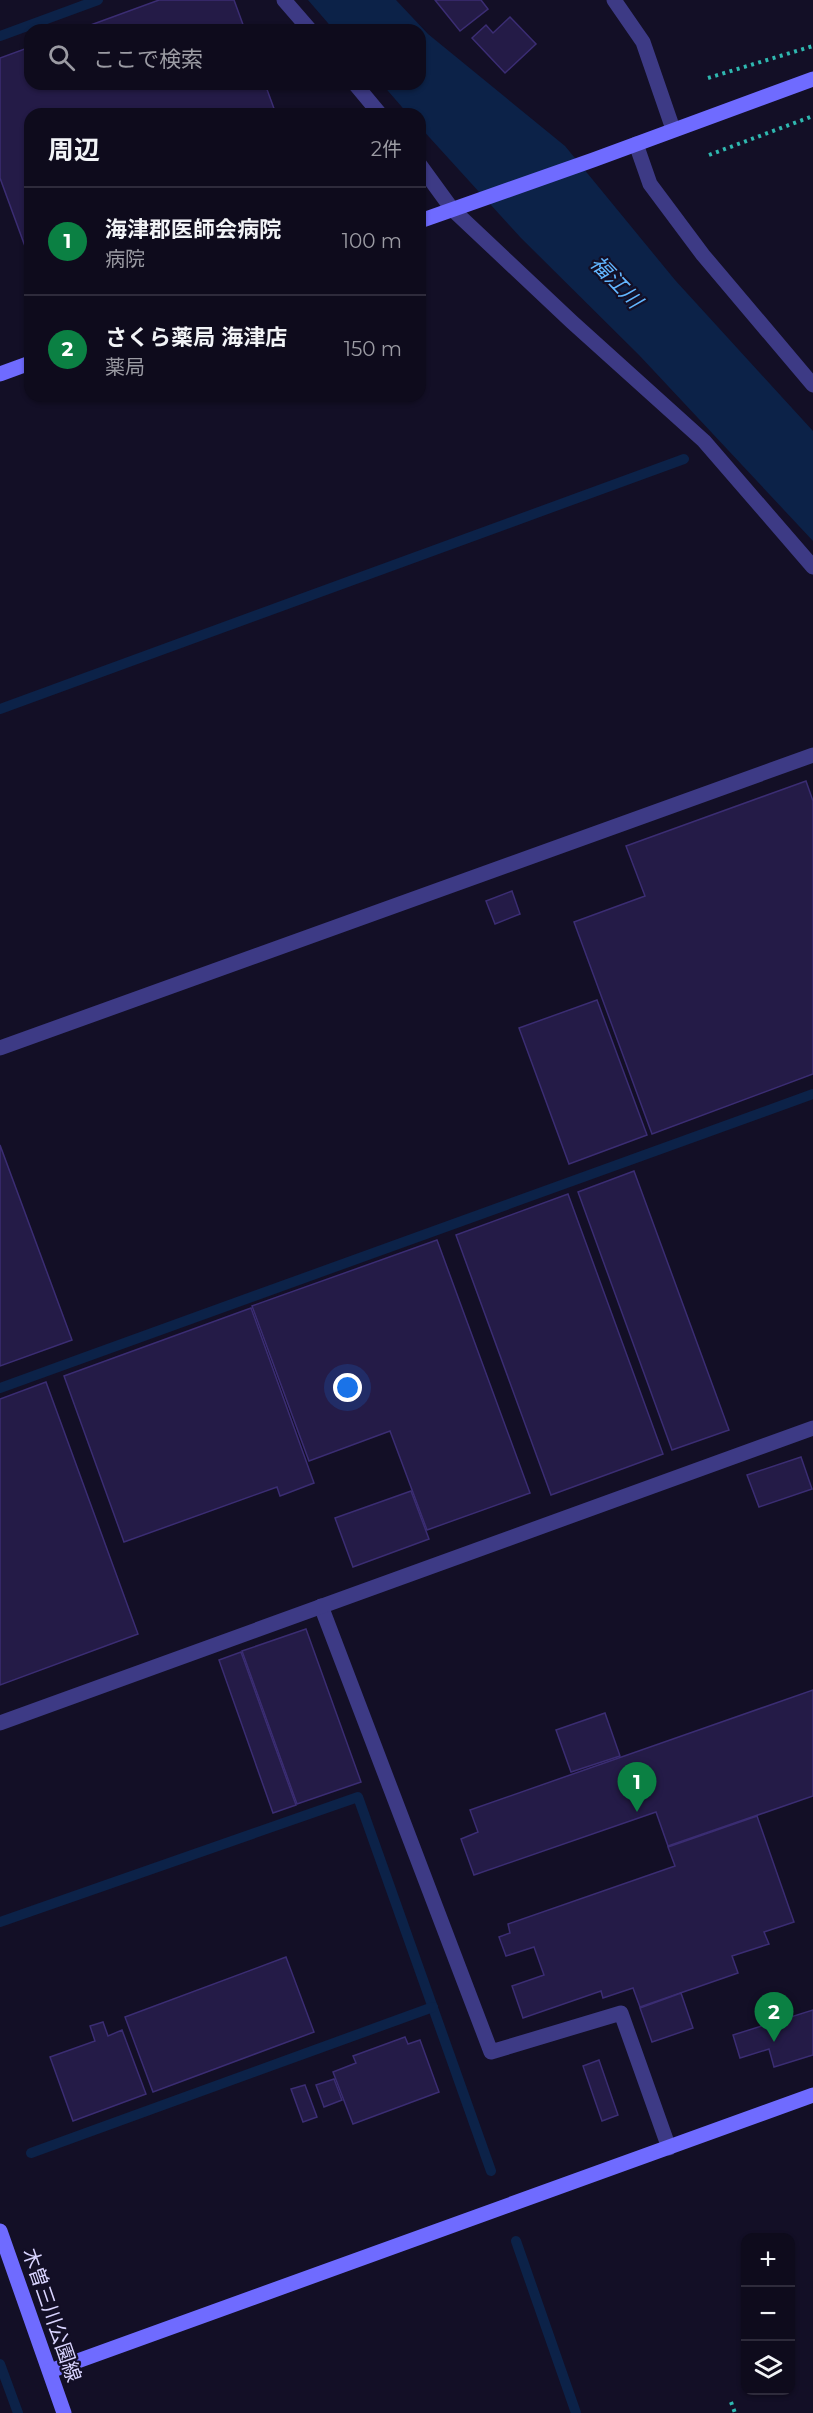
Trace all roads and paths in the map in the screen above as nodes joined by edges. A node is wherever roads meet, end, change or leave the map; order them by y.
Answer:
1 (284, 0) edge
2 (614, 0) edge
3 (305, 24) edge
4 (813, 46) edge
5 (708, 78) dead end
6 (813, 79) edge
7 (360, 90) edge
8 (375, 108) edge
9 (813, 116) edge
10 (673, 129) junction
11 (636, 144) junction
12 (709, 155) dead end
13 (426, 173) edge
14 (452, 209) junction
15 (426, 218) edge
16 (24, 365) edge
17 (0, 374) edge
18 (813, 385) edge
19 (813, 567) edge
20 (813, 755) edge
21 (0, 1048) edge
22 (813, 1428) edge
23 (321, 1606) junction
24 (0, 1723) edge
25 (813, 2095) edge
26 (669, 2148) junction
27 (0, 2231) edge
28 (50, 2371) junction
29 (731, 2402) dead end
30 (64, 2413) edge
31 (735, 2413) edge

1 - 3 street
2 - 10 street
4 - 5 path
6 - 10 street
7 - 8 street
9 - 12 path
10 - 11 street
11 - 14 street
11 - 18 street
13 - 14 street
14 - 15 street
14 - 19 street
16 - 17 street
20 - 21 street
22 - 23 street
23 - 24 street
23 - 26 street
25 - 26 street
26 - 28 street
27 - 28 street, 木曽三川公園線
28 - 30 street, 木曽三川公園線
29 - 31 path

